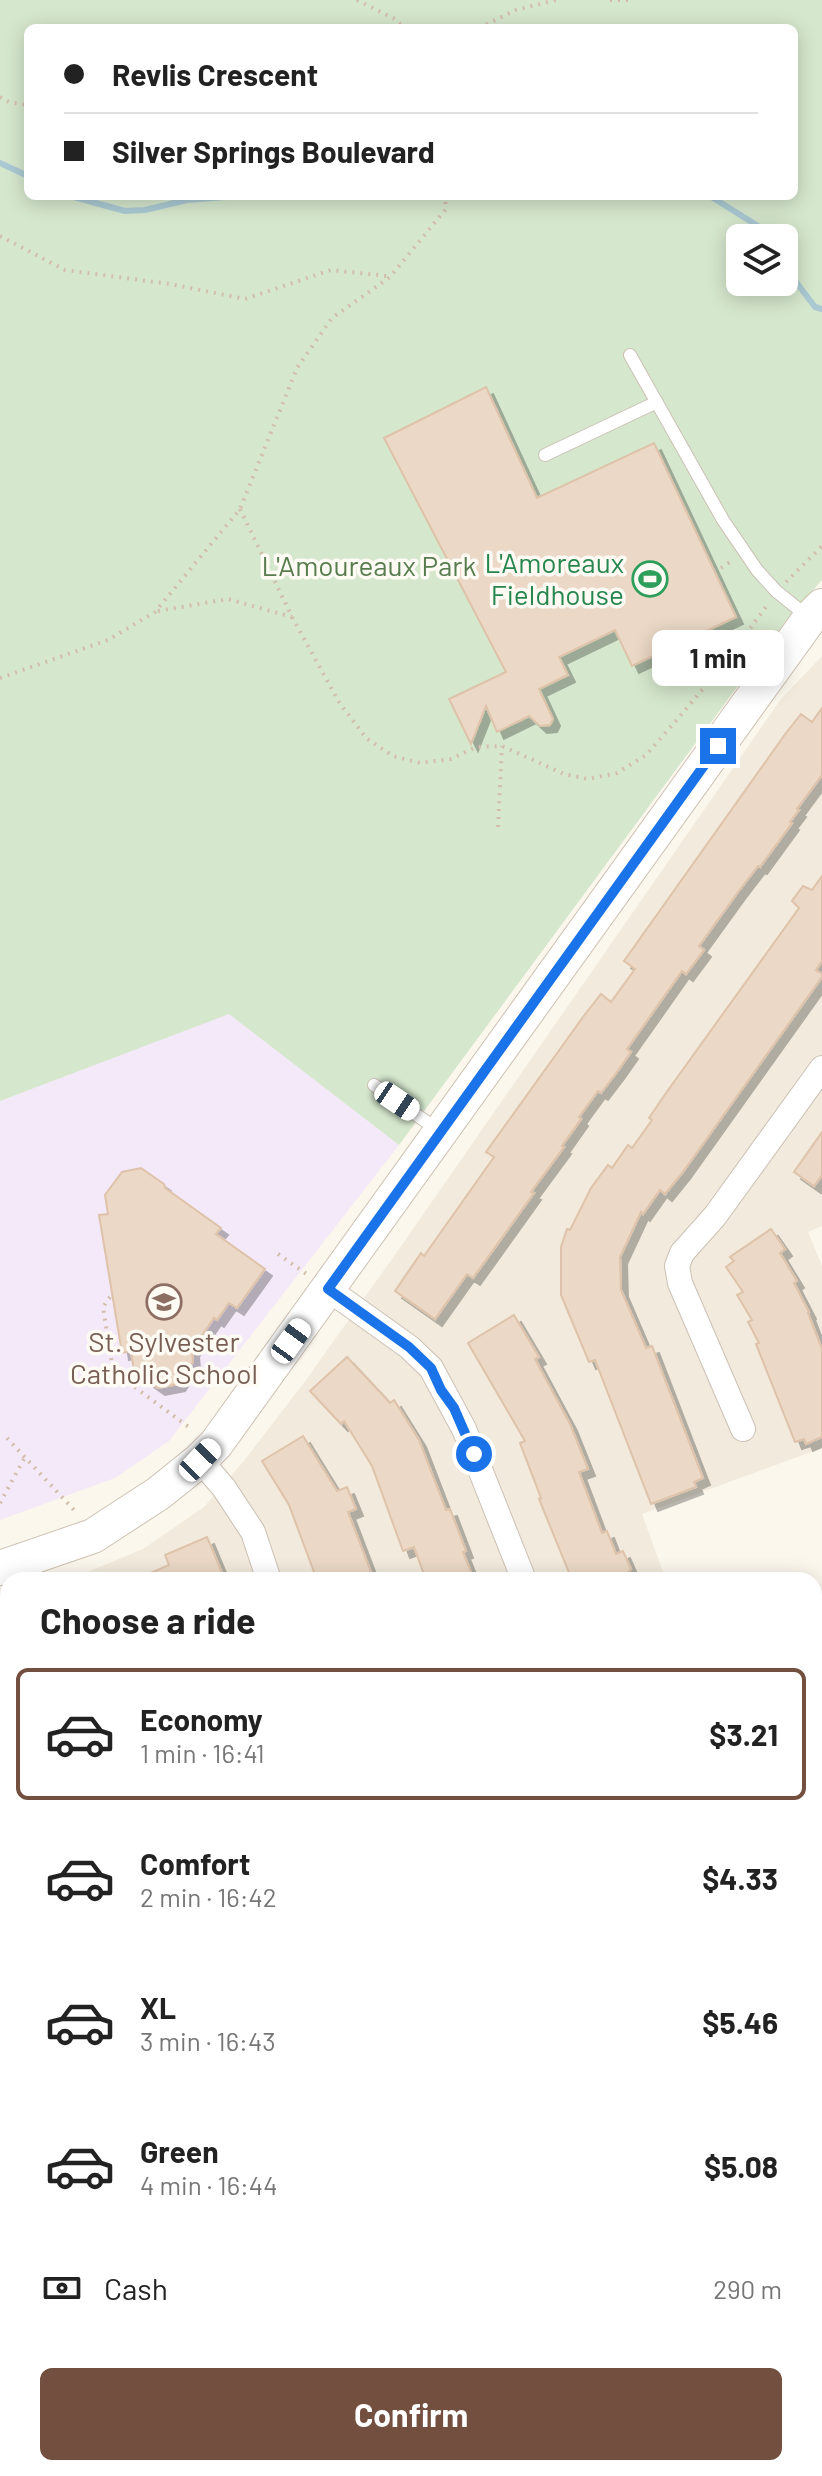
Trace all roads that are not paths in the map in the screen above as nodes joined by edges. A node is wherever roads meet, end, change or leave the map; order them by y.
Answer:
1 (630, 355) dead end
2 (657, 402) junction
3 (545, 455) dead end
4 (816, 612) edge
5 (822, 1068) edge
6 (374, 1085) dead end
7 (441, 1131) junction
8 (322, 1285) junction
9 (743, 1429) dead end
10 (195, 1444) junction
11 (6, 1571) edge
12 (266, 1572) edge
13 (521, 1572) edge

1 - 2 lane
2 - 3 lane
2 - 4 lane
4 - 7 street
5 - 9 street
6 - 7 lane
7 - 8 street
8 - 10 street
8 - 13 street
10 - 11 street
10 - 12 street

